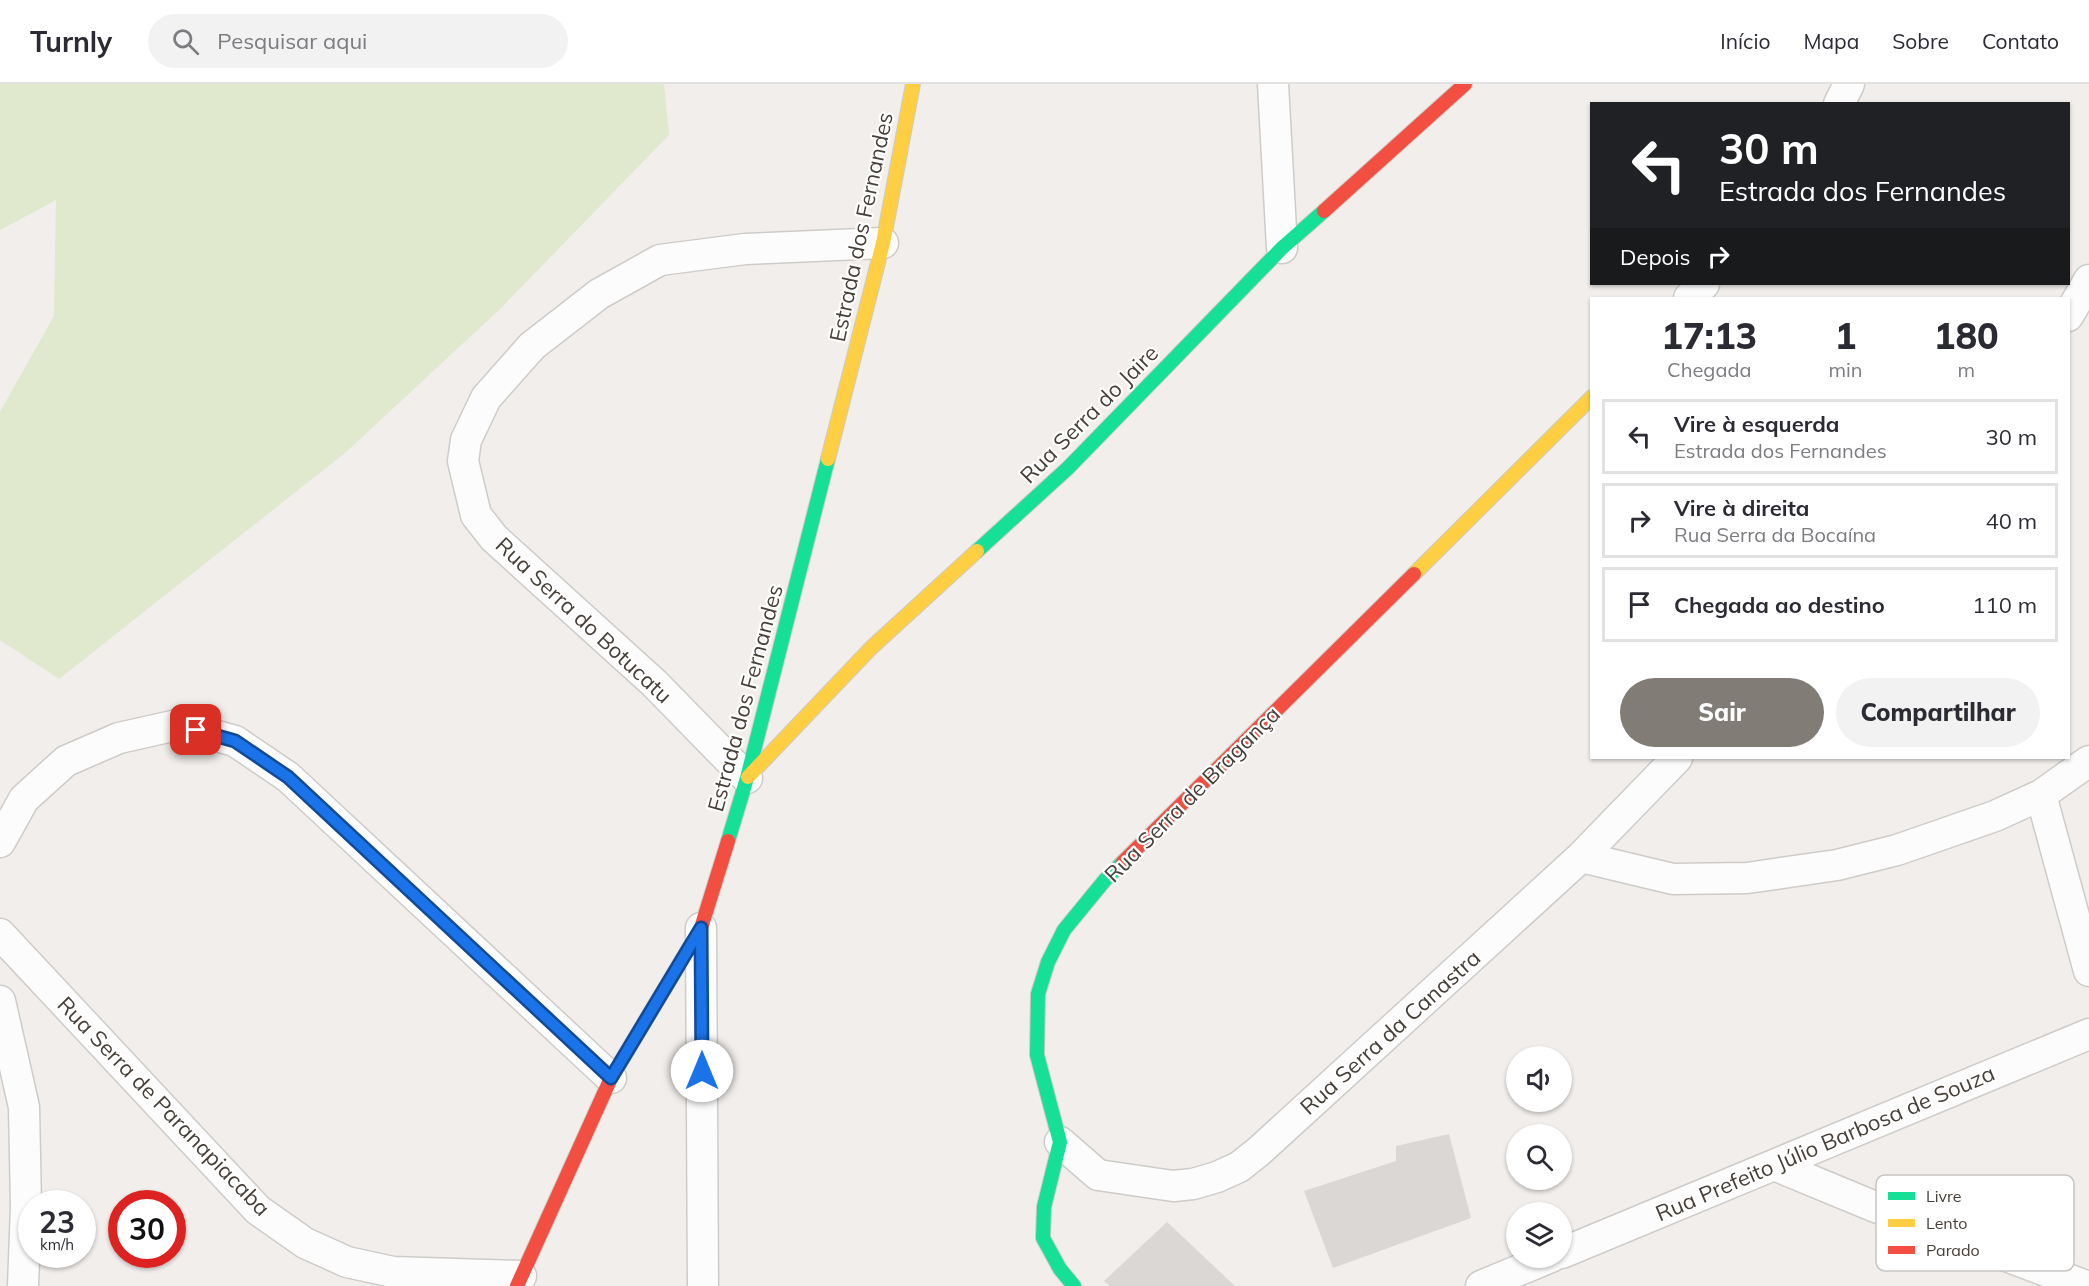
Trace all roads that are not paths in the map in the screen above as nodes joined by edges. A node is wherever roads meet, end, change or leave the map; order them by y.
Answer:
1 (913, 84) edge
2 (1273, 84) edge
3 (1465, 84) edge
4 (1849, 84) edge
5 (1840, 102) edge
6 (883, 243) junction
7 (1282, 248) junction
8 (2089, 280) edge
9 (1703, 285) edge
10 (1690, 297) edge
11 (2070, 313) edge
12 (1590, 399) edge
13 (1676, 759) edge
14 (2089, 761) edge
15 (747, 778) junction
16 (2041, 795) junction
17 (0, 842) edge
18 (1581, 856) junction
19 (701, 928) junction
20 (0, 933) edge
21 (2089, 971) edge
22 (0, 1001) edge
23 (2089, 1034) edge
24 (611, 1078) junction
25 (1060, 1142) junction
26 (1774, 1165) junction
27 (1876, 1207) edge
28 (1572, 1248) edge
29 (1524, 1268) edge
30 (2046, 1271) edge
31 (519, 1281) edge
32 (23, 1286) edge
33 (703, 1286) edge
34 (1074, 1286) edge
35 (1481, 1286) edge
36 (2086, 1286) edge

1 - 6 street, Estrada dos Fernandes
2 - 7 street
3 - 7 street, Rua Serra do Jaire
4 - 5 street
6 - 15 street, Estrada dos Fernandes
6 - 15 street, Rua Serra do Botucatu
7 - 15 street, Rua Serra do Jaire
8 - 11 street
9 - 10 street
12 - 25 street, Rua Serra de Bragança
13 - 18 street, Rua Serra da Canastra
14 - 16 street
15 - 19 street, Estrada dos Fernandes
16 - 18 street
16 - 21 street
17 - 24 street
18 - 25 street, Rua Serra da Canastra
19 - 24 street, Estrada dos Fernandes
19 - 33 street
20 - 31 street, Rua Serra de Paranapiacaba
22 - 32 street
23 - 26 street, Rua Prefeito Júlio Barbosa de Souza
24 - 31 street, Estrada dos Fernandes
25 - 34 street, Rua Serra de Bragança
26 - 27 street
26 - 28 street, Rua Prefeito Júlio Barbosa de Souza
29 - 35 street
30 - 36 street

